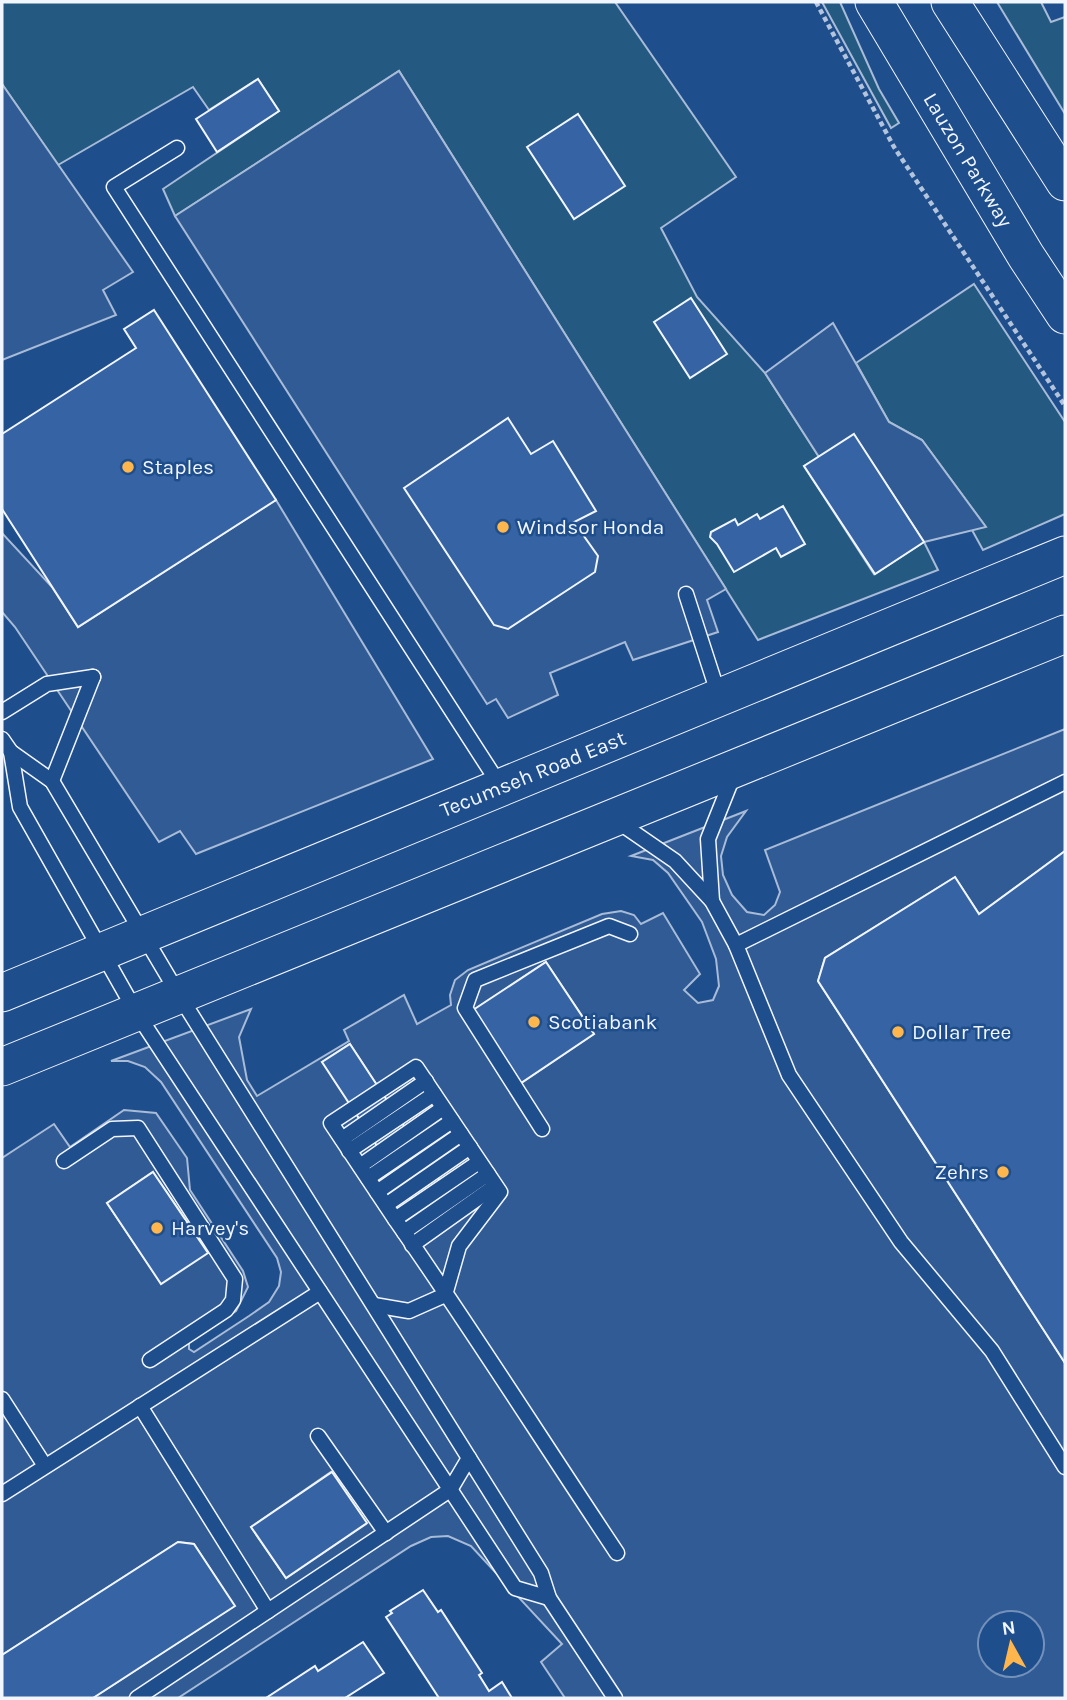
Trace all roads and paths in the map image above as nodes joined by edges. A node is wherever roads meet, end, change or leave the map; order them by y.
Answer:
1 (816, 2) edge
2 (874, 2) edge
3 (950, 2) edge
4 (177, 148) dead end
5 (1065, 182) edge
6 (1065, 315) edge
7 (1065, 405) edge
8 (1065, 555) edge
9 (686, 594) dead end
10 (1065, 634) edge
11 (719, 697) junction
12 (2, 712) edge
13 (2, 738) edge
14 (10, 752) junction
15 (737, 767) junction
16 (52, 781) junction
17 (1065, 782) edge
18 (501, 787) junction
19 (613, 818) junction
20 (712, 901) junction
21 (143, 934) junction
22 (630, 934) dead end
23 (736, 945) junction
24 (102, 952) junction
25 (2, 993) edge
26 (179, 995) junction
27 (136, 1012) junction
28 (2, 1067) edge
29 (430, 1088) junction
30 (443, 1108) junction
31 (452, 1121) junction
32 (542, 1129) dead end
33 (461, 1135) junction
34 (346, 1145) junction
35 (470, 1147) junction
36 (64, 1161) dead end
37 (359, 1166) junction
38 (487, 1174) junction
39 (368, 1178) junction
40 (377, 1192) junction
41 (386, 1205) junction
42 (395, 1219) junction
43 (404, 1232) junction
44 (412, 1245) junction
45 (320, 1293) junction
46 (445, 1295) junction
47 (374, 1305) junction
48 (150, 1360) dead end
49 (2, 1399) edge
50 (140, 1406) junction
51 (318, 1436) dead end
52 (469, 1458) junction
53 (45, 1466) junction
54 (1065, 1467) edge
55 (450, 1490) junction
56 (2, 1494) edge
57 (386, 1533) junction
58 (617, 1553) dead end
59 (549, 1598) junction
60 (268, 1611) junction
61 (137, 1698) edge
62 (615, 1698) edge

1 - 7 path
2 - 6 main road, Lauzon Parkway
3 - 5 main road
4 - 18 lane
8 - 11 main road, Tecumseh Road East
9 - 11 lane
10 - 15 main road
11 - 18 main road, Tecumseh Road East
12 - 16 lane
13 - 14 lane
14 - 16 lane
14 - 24 lane
15 - 19 main road
15 - 20 lane
16 - 21 lane
17 - 23 lane
18 - 21 main road, Tecumseh Road East
19 - 20 lane
19 - 26 main road
20 - 23 lane
21 - 24 main road, Tecumseh Road East
21 - 26 lane
22 - 32 lane
23 - 54 lane
24 - 25 main road, Tecumseh Road East
24 - 27 lane
26 - 27 main road
26 - 47 lane
27 - 28 main road
27 - 45 lane
29 - 30 lane
29 - 34 lane
29 - 34 lane
30 - 31 lane
30 - 37 lane
31 - 33 lane
31 - 39 lane
33 - 35 lane
33 - 40 lane
34 - 37 lane
35 - 38 lane
35 - 41 lane
36 - 48 lane
37 - 39 lane
38 - 42 lane
38 - 43 lane
38 - 44 lane
38 - 46 lane
39 - 40 lane
40 - 41 lane
41 - 42 lane
42 - 43 lane
43 - 44 lane
44 - 46 lane
45 - 50 lane
45 - 55 lane
46 - 47 lane
46 - 58 lane
47 - 52 lane
49 - 53 lane
50 - 53 lane
50 - 60 lane
51 - 57 lane
52 - 55 lane
52 - 59 lane
53 - 56 lane
55 - 57 lane
55 - 59 lane
57 - 60 lane
59 - 62 lane
60 - 61 lane

